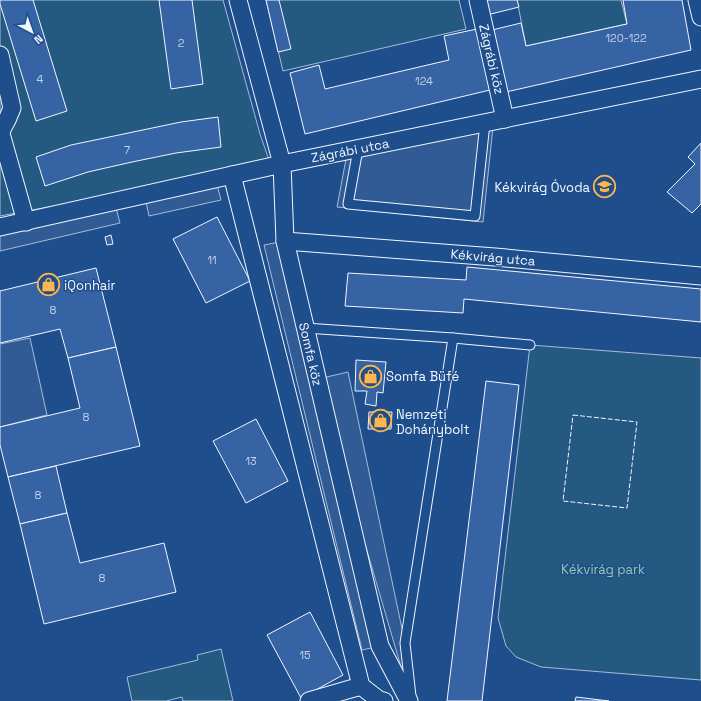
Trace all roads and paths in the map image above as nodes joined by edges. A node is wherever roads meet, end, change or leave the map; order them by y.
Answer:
1 (238, 0) edge
2 (478, 0) edge
3 (697, 0) edge
4 (701, 17) edge
5 (0, 55) edge
6 (701, 79) edge
7 (505, 119) junction
8 (485, 123) junction
9 (1, 131) edge
10 (358, 149) junction
11 (282, 164) junction
12 (232, 175) junction
13 (26, 222) junction
14 (0, 227) edge
15 (285, 240) junction
16 (701, 276) edge
17 (305, 328) junction
18 (454, 338) junction
19 (530, 345) dead end
20 (361, 686) junction
21 (309, 701) edge
22 (384, 701) edge
23 (410, 701) edge

1 - 11 street, Somfa köz
2 - 7 street, Zágrábi köz
3 - 4 street
5 - 9 street
6 - 7 street, Zágrábi utca
7 - 8 street, Zágrábi utca
8 - 10 street, Zágrábi utca
8 - 10 lane
9 - 13 street
10 - 11 street, Zágrábi utca
11 - 12 street, Zágrábi utca
11 - 15 street, Somfa köz
12 - 13 street, Zágrábi utca
12 - 20 street
13 - 14 street, Zágrábi utca
15 - 16 street, Kékvirág utca
15 - 17 street, Somfa köz
17 - 18 lane
17 - 23 street, Somfa köz
18 - 19 lane
18 - 23 lane
20 - 21 street
20 - 22 street

